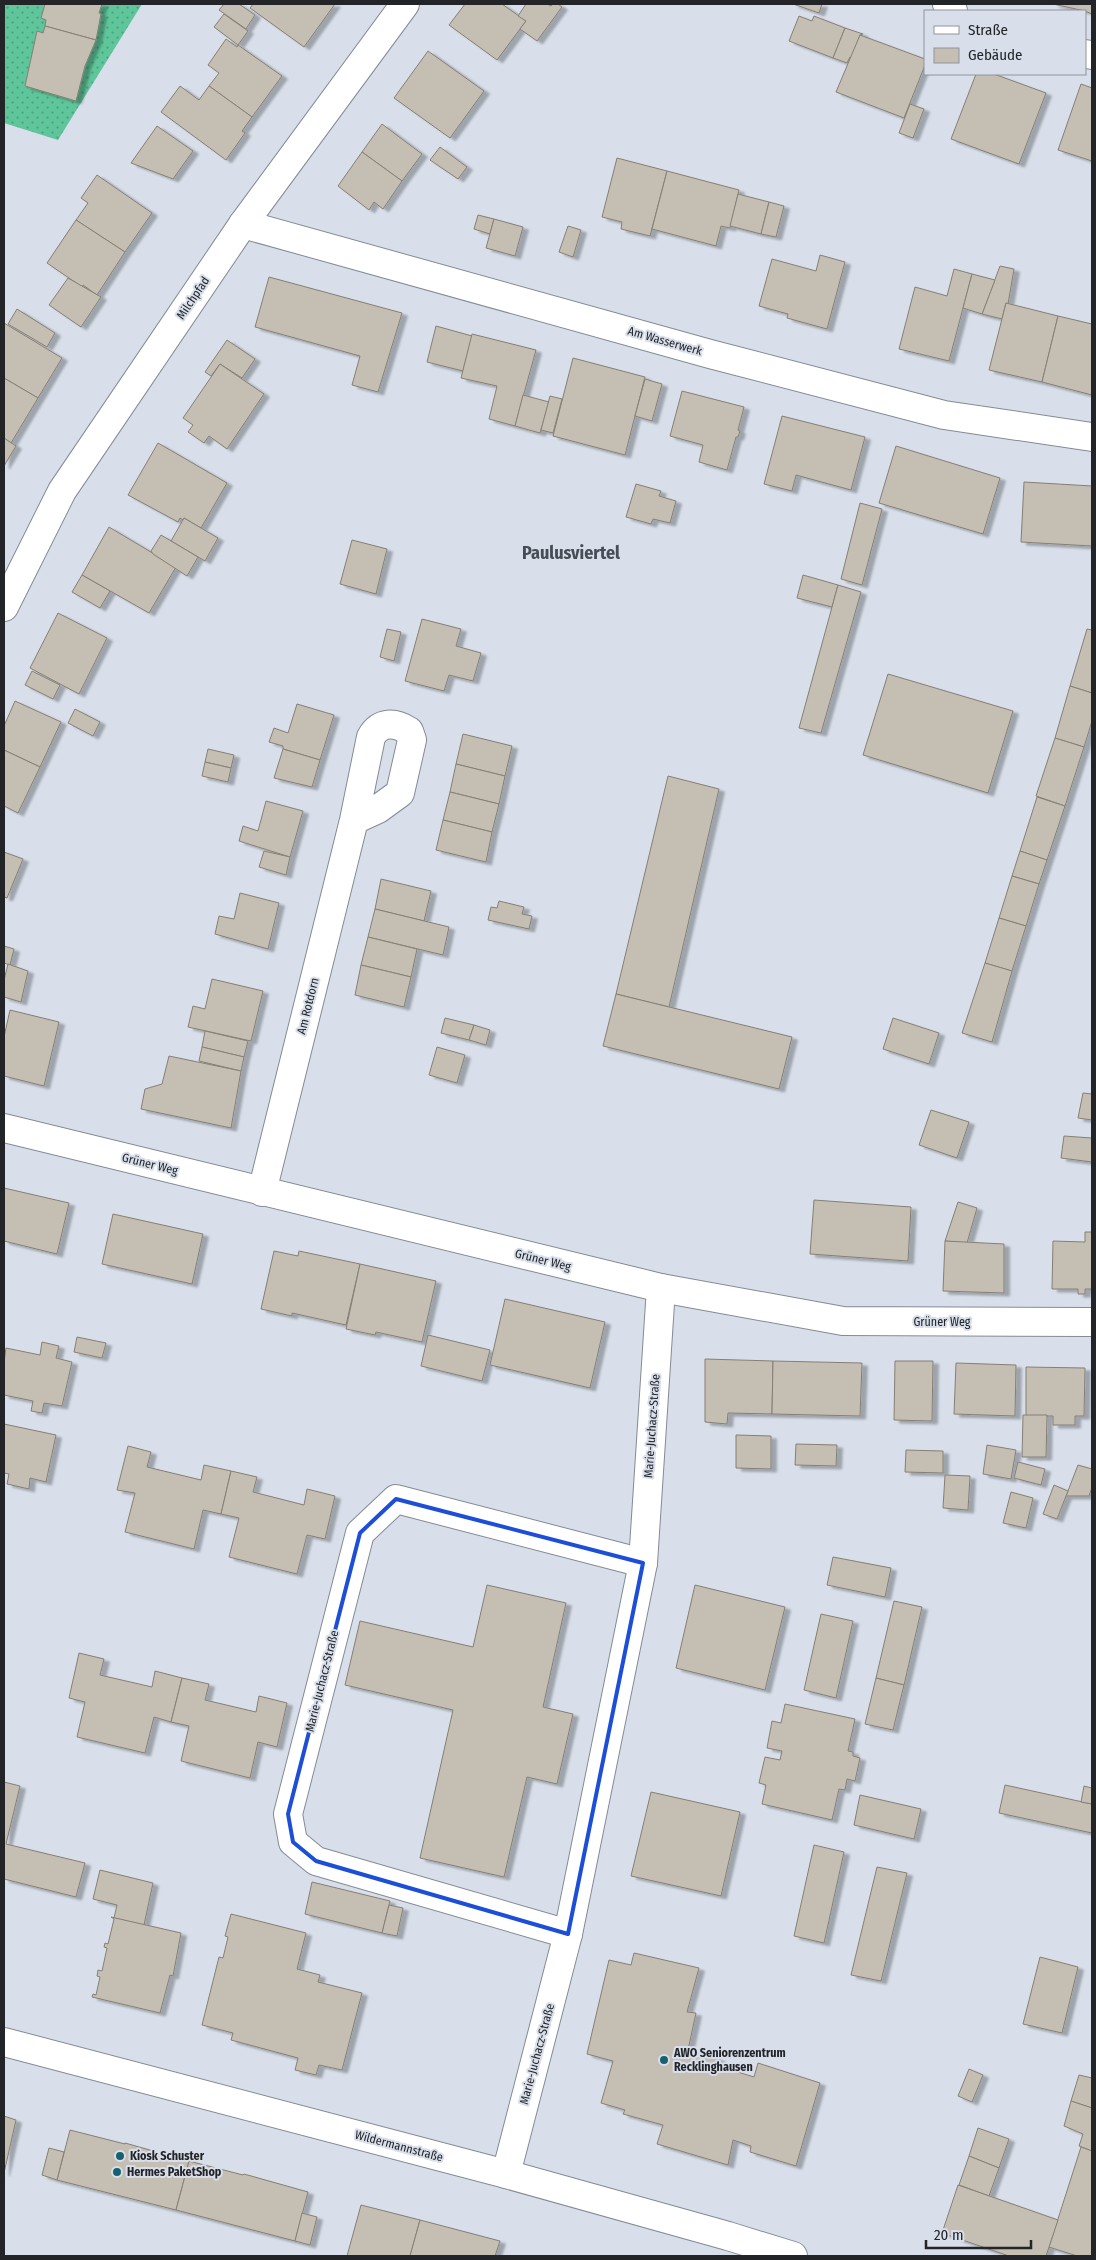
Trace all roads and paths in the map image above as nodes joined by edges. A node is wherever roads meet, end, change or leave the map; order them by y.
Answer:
1 (405, 4) edge
2 (243, 224) junction
3 (1092, 438) edge
4 (4, 607) edge
5 (354, 820) dead end
6 (4, 1128) edge
7 (262, 1192) junction
8 (661, 1288) junction
9 (1092, 1322) edge
10 (643, 1563) junction
11 (568, 1934) junction
12 (4, 2042) edge
13 (506, 2174) junction
14 (793, 2256) edge

1 - 2 street, Milchpfad
2 - 3 street, Am Wasserwerk
2 - 4 street, Milchpfad
5 - 7 street, Am Rotdorn
6 - 7 street, Grüner Weg
7 - 8 street, Grüner Weg
8 - 9 street, Grüner Weg
8 - 10 street, Marie-Juchacz-Straße
10 - 11 street, Marie-Juchacz-Straße
10 - 11 street, Marie-Juchacz-Straße
11 - 13 street, Marie-Juchacz-Straße
12 - 13 street, Wildermannstraße
13 - 14 street, Wildermannstraße

